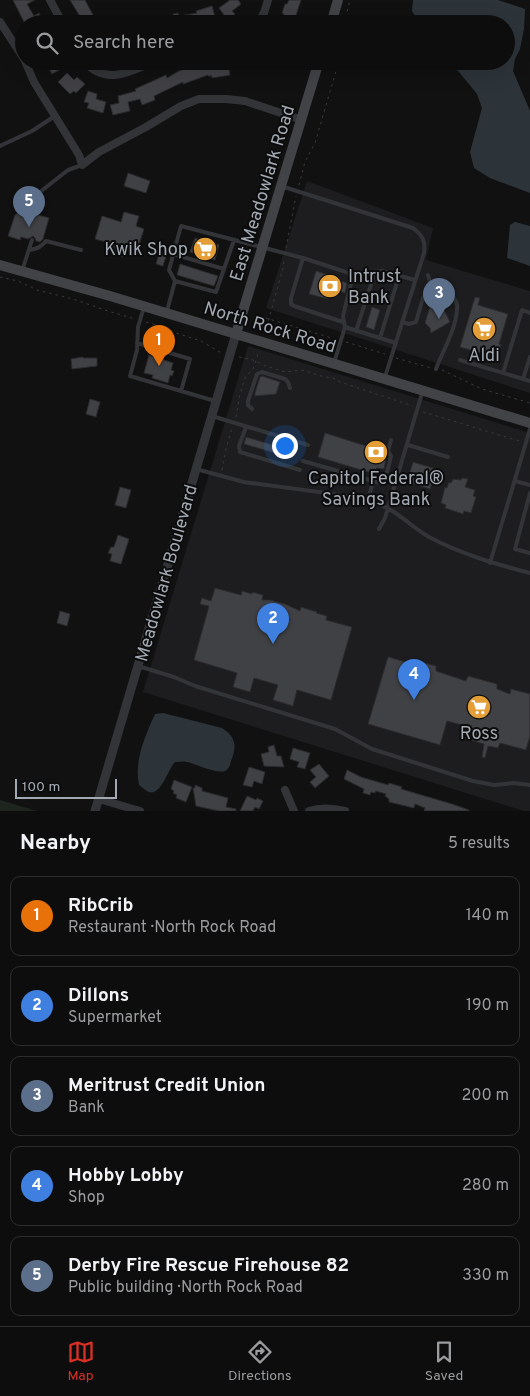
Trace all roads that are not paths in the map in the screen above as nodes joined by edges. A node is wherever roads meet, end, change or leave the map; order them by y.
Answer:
1 (50, 0) edge
2 (268, 0) edge
3 (338, 0) edge
4 (59, 15) edge
5 (263, 15) edge
6 (334, 15) edge
7 (0, 22) edge
8 (15, 46) edge
9 (29, 70) edge
10 (95, 70) edge
11 (134, 70) edge
12 (316, 70) edge
13 (55, 116) junction
14 (302, 120) junction
15 (0, 146) edge
16 (82, 165) junction
17 (281, 186) junction
18 (34, 214) dead end
19 (32, 240) dead end
20 (234, 240) junction
21 (262, 247) junction
22 (28, 250) junction
23 (81, 250) dead end
24 (174, 254) junction
25 (302, 258) junction
26 (0, 265) edge
27 (224, 269) junction
28 (22, 271) junction
29 (428, 275) dead end
30 (399, 276) junction
31 (415, 280) junction
32 (175, 281) junction
33 (428, 290) junction
34 (144, 307) junction
35 (166, 313) junction
36 (530, 313) edge
37 (343, 322) junction
38 (402, 322) junction
39 (345, 327) junction
40 (356, 331) junction
41 (236, 334) junction
42 (380, 338) junction
43 (137, 343) junction
44 (396, 343) junction
45 (530, 357) edge
46 (460, 360) dead end
47 (334, 364) junction
48 (436, 369) dead end
49 (503, 372) junction
50 (385, 378) junction
51 (523, 379) junction
52 (530, 381) edge
53 (290, 388) dead end
54 (423, 390) junction
55 (181, 391) junction
56 (216, 401) junction
57 (252, 409) dead end
58 (212, 416) junction
59 (530, 423) edge
60 (246, 426) junction
61 (530, 429) edge
62 (391, 440) dead end
63 (308, 445) dead end
64 (408, 445) junction
65 (448, 457) dead end
66 (303, 460) dead end
67 (196, 469) junction
68 (300, 470) dead end
69 (514, 480) junction
70 (373, 482) junction
71 (530, 485) edge
72 (530, 493) edge
73 (368, 500) junction
74 (387, 508) junction
75 (379, 529) dead end
76 (530, 553) edge
77 (490, 563) junction
78 (530, 573) edge
79 (138, 666) junction
80 (530, 785) edge
81 (285, 790) dead end
82 (99, 798) junction
83 (95, 811) edge
84 (140, 811) edge
85 (294, 811) edge
86 (309, 811) edge
87 (345, 811) edge

1 - 4 street
2 - 5 street
3 - 6 main road
7 - 8 street
9 - 13 street
10 - 11 street
12 - 14 main road, East Meadowlark Road
13 - 15 lane
13 - 16 street
14 - 16 street
14 - 17 main road, East Meadowlark Road
16 - 18 lane
17 - 21 main road, East Meadowlark Road
17 - 31 lane
19 - 22 lane
20 - 21 lane
20 - 24 lane
20 - 27 lane
21 - 25 lane
21 - 41 main road, East Meadowlark Road
22 - 23 lane
22 - 28 lane
24 - 27 lane
24 - 32 lane
25 - 37 lane
25 - 37 lane
26 - 28 main road, North Rock Road
27 - 32 lane
28 - 34 main road, North Rock Road
29 - 33 lane
30 - 31 lane
30 - 40 lane
30 - 42 lane
31 - 38 lane
32 - 35 lane
33 - 38 lane
33 - 48 lane
34 - 35 main road, North Rock Road
34 - 43 lane
35 - 41 main road, North Rock Road
36 - 49 lane
37 - 39 lane
38 - 44 lane
39 - 40 lane
39 - 47 lane
40 - 42 lane
41 - 47 main road, North Rock Road
41 - 56 street, Meadowlark Boulevard
42 - 44 lane
43 - 55 lane
43 - 55 lane
44 - 50 lane
45 - 51 lane
46 - 49 lane
47 - 50 main road, North Rock Road
49 - 51 lane
50 - 54 main road, North Rock Road
51 - 52 lane
53 - 57 lane
54 - 59 main road, North Rock Road
54 - 64 lane
55 - 56 lane
56 - 58 street, Meadowlark Boulevard
58 - 60 lane
58 - 67 street, Meadowlark Boulevard
60 - 63 lane
60 - 68 lane
61 - 69 lane
62 - 70 lane
64 - 65 lane
64 - 74 lane
66 - 70 lane
67 - 73 lane
67 - 79 street, Meadowlark Boulevard
69 - 71 lane
69 - 77 lane
70 - 73 lane
72 - 76 lane
73 - 74 lane
74 - 75 lane
74 - 77 lane
77 - 78 lane
79 - 80 lane
79 - 82 street, Meadowlark Boulevard
81 - 85 street
82 - 83 street, Meadowlark Boulevard
82 - 84 street
86 - 87 street

